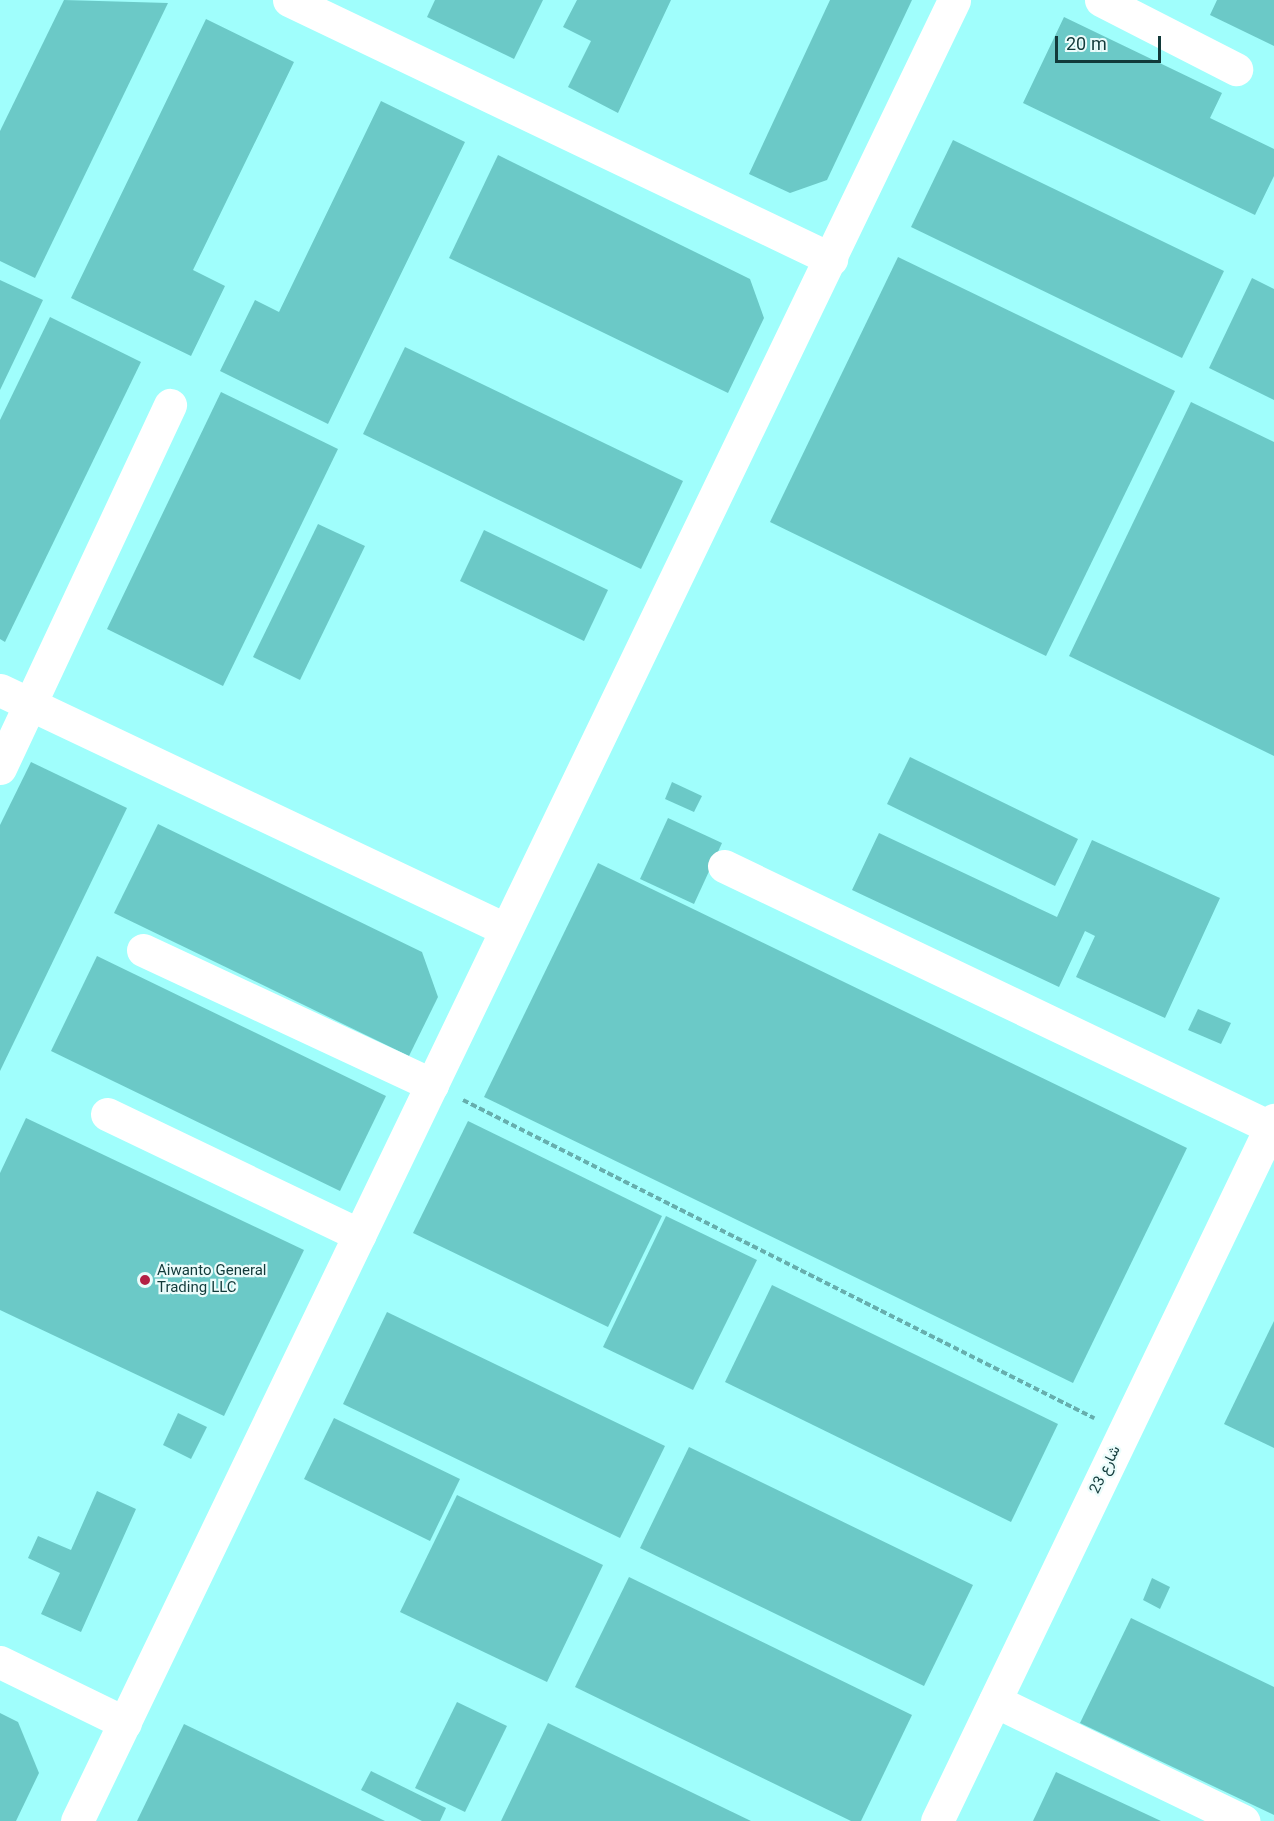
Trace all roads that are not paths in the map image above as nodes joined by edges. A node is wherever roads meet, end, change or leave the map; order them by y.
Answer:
1 (289, 0) edge
2 (954, 0) edge
3 (1101, 0) edge
4 (1236, 69) dead end
5 (831, 260) junction
6 (170, 405) dead end
7 (0, 690) edge
8 (30, 704) junction
9 (0, 768) edge
10 (724, 866) dead end
11 (505, 929) junction
12 (143, 950) dead end
13 (432, 1085) junction
14 (107, 1114) dead end
15 (1272, 1124) edge
16 (360, 1235) junction
17 (0, 1662) edge
18 (995, 1701) junction
19 (125, 1723) junction
20 (77, 1821) edge
21 (937, 1821) edge
22 (1243, 1821) edge

1 - 5 street
2 - 5 street
3 - 4 street
5 - 11 street
6 - 8 street
7 - 8 street
8 - 9 street
8 - 11 street
10 - 15 street
11 - 13 street
12 - 13 street
13 - 16 street
14 - 16 street
15 - 18 street, شارع 23
16 - 19 street
17 - 19 street
18 - 21 street, شارع 23
18 - 22 street
19 - 20 street

